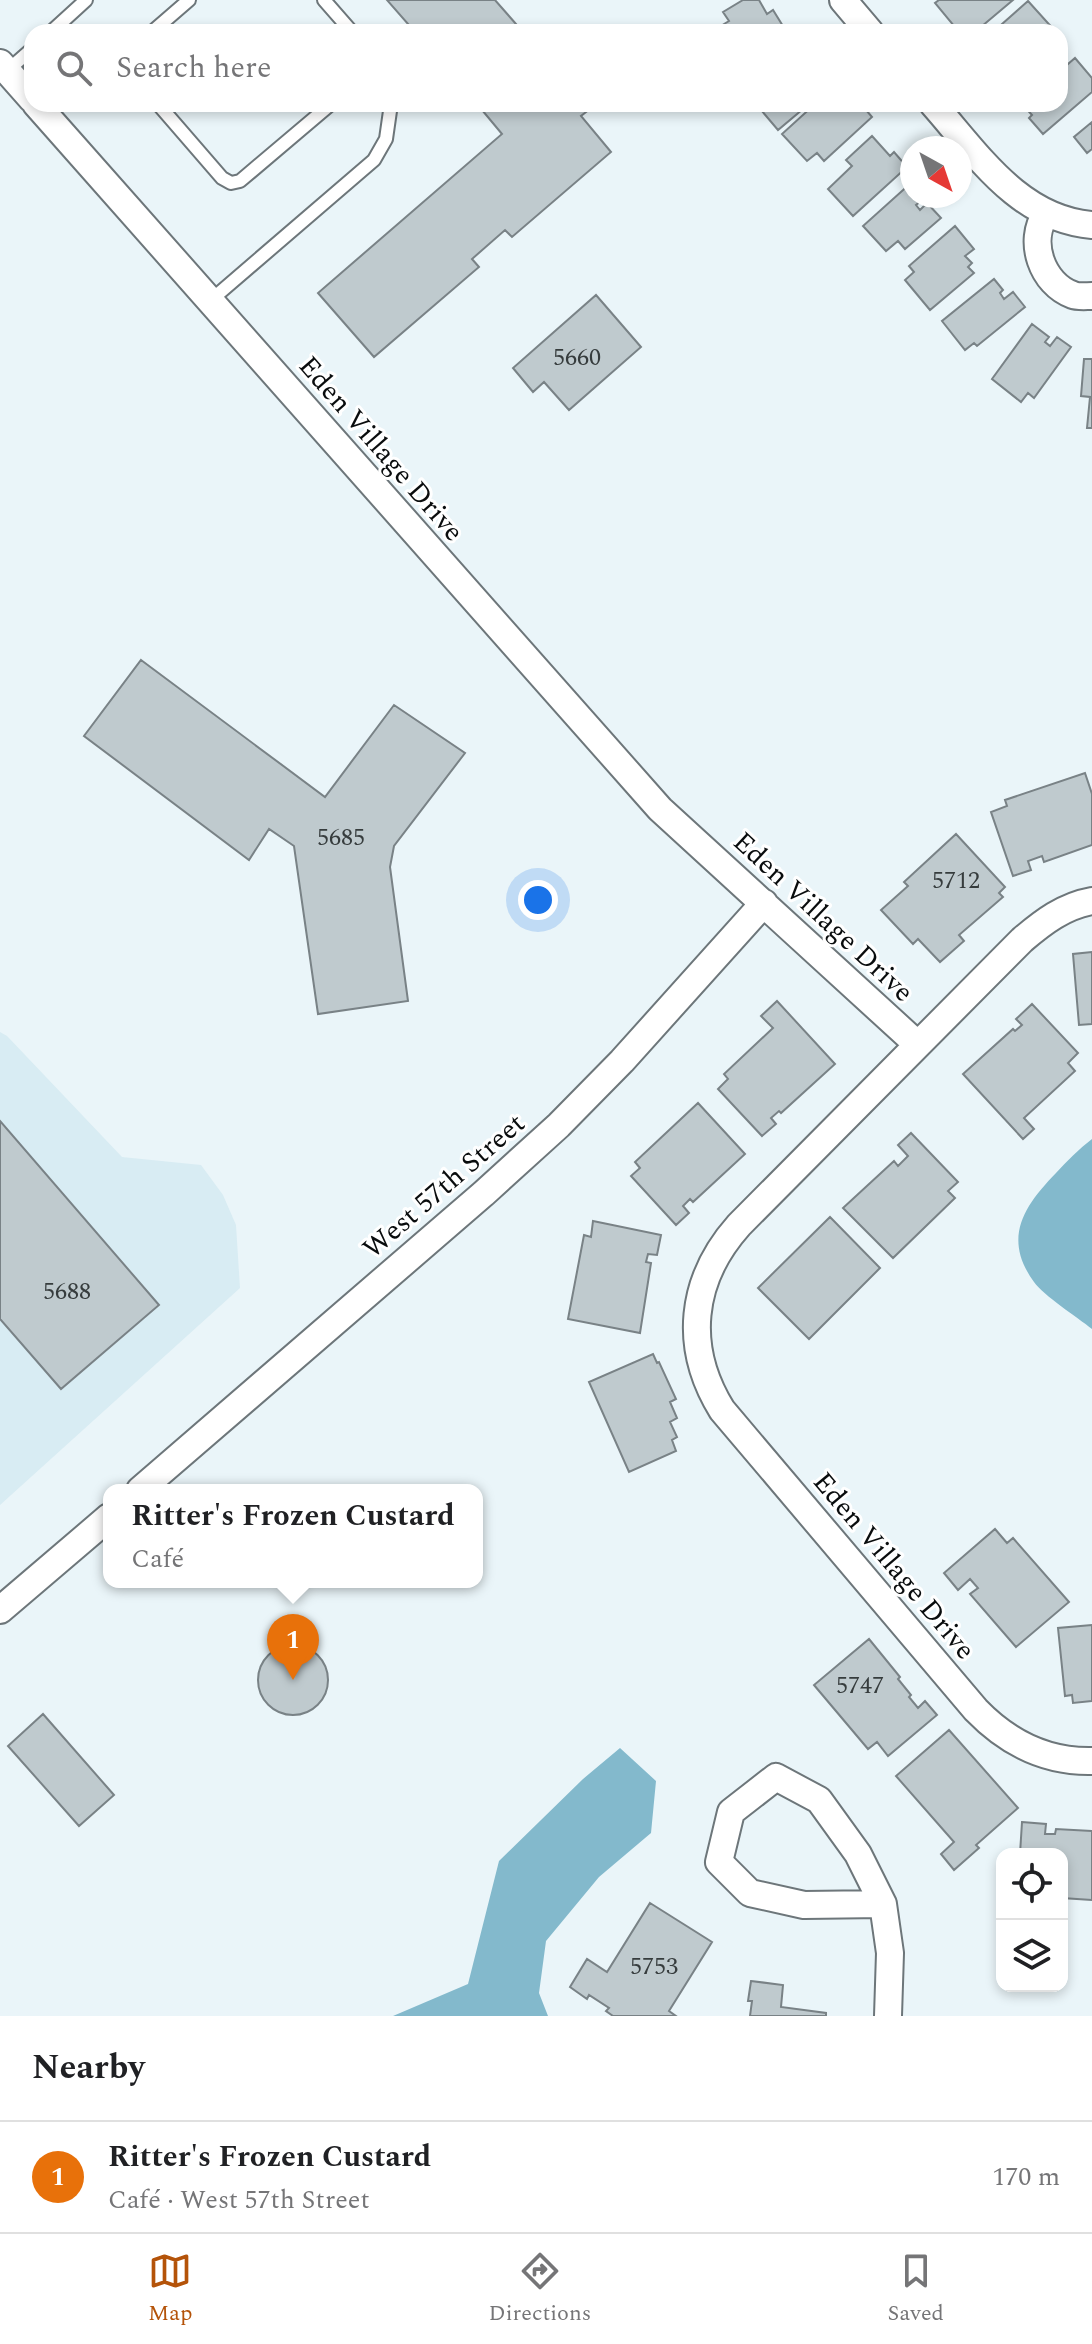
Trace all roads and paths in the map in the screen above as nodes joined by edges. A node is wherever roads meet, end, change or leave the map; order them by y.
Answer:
1 (86, 0) edge
2 (189, 0) edge
3 (324, 0) edge
4 (843, 0) edge
5 (60, 24) edge
6 (161, 24) edge
7 (345, 24) edge
8 (863, 24) edge
9 (24, 54) edge
10 (4, 67) edge
11 (24, 90) edge
12 (43, 112) edge
13 (165, 112) edge
14 (322, 112) edge
15 (390, 112) edge
16 (940, 112) edge
17 (1046, 214) junction
18 (1092, 225) edge
19 (1092, 296) edge
20 (210, 301) junction
21 (1092, 901) edge
22 (764, 903) junction
23 (917, 1044) junction
24 (147, 1484) edge
25 (103, 1522) edge
26 (0, 1610) edge
27 (1092, 1761) edge
28 (883, 1904) junction
29 (888, 2016) edge

1 - 5 lane
2 - 6 lane
3 - 7 lane
4 - 8 street
9 - 10 lane
10 - 11 street
12 - 20 street, Eden Village Drive
13 - 14 lane
15 - 20 lane
16 - 17 street
17 - 18 street
17 - 19 street
20 - 22 street, Eden Village Drive
21 - 23 street
22 - 23 street, Eden Village Drive
22 - 24 street, West 57th Street
23 - 27 street, Eden Village Drive
25 - 26 street
28 - 28 street
28 - 29 street

